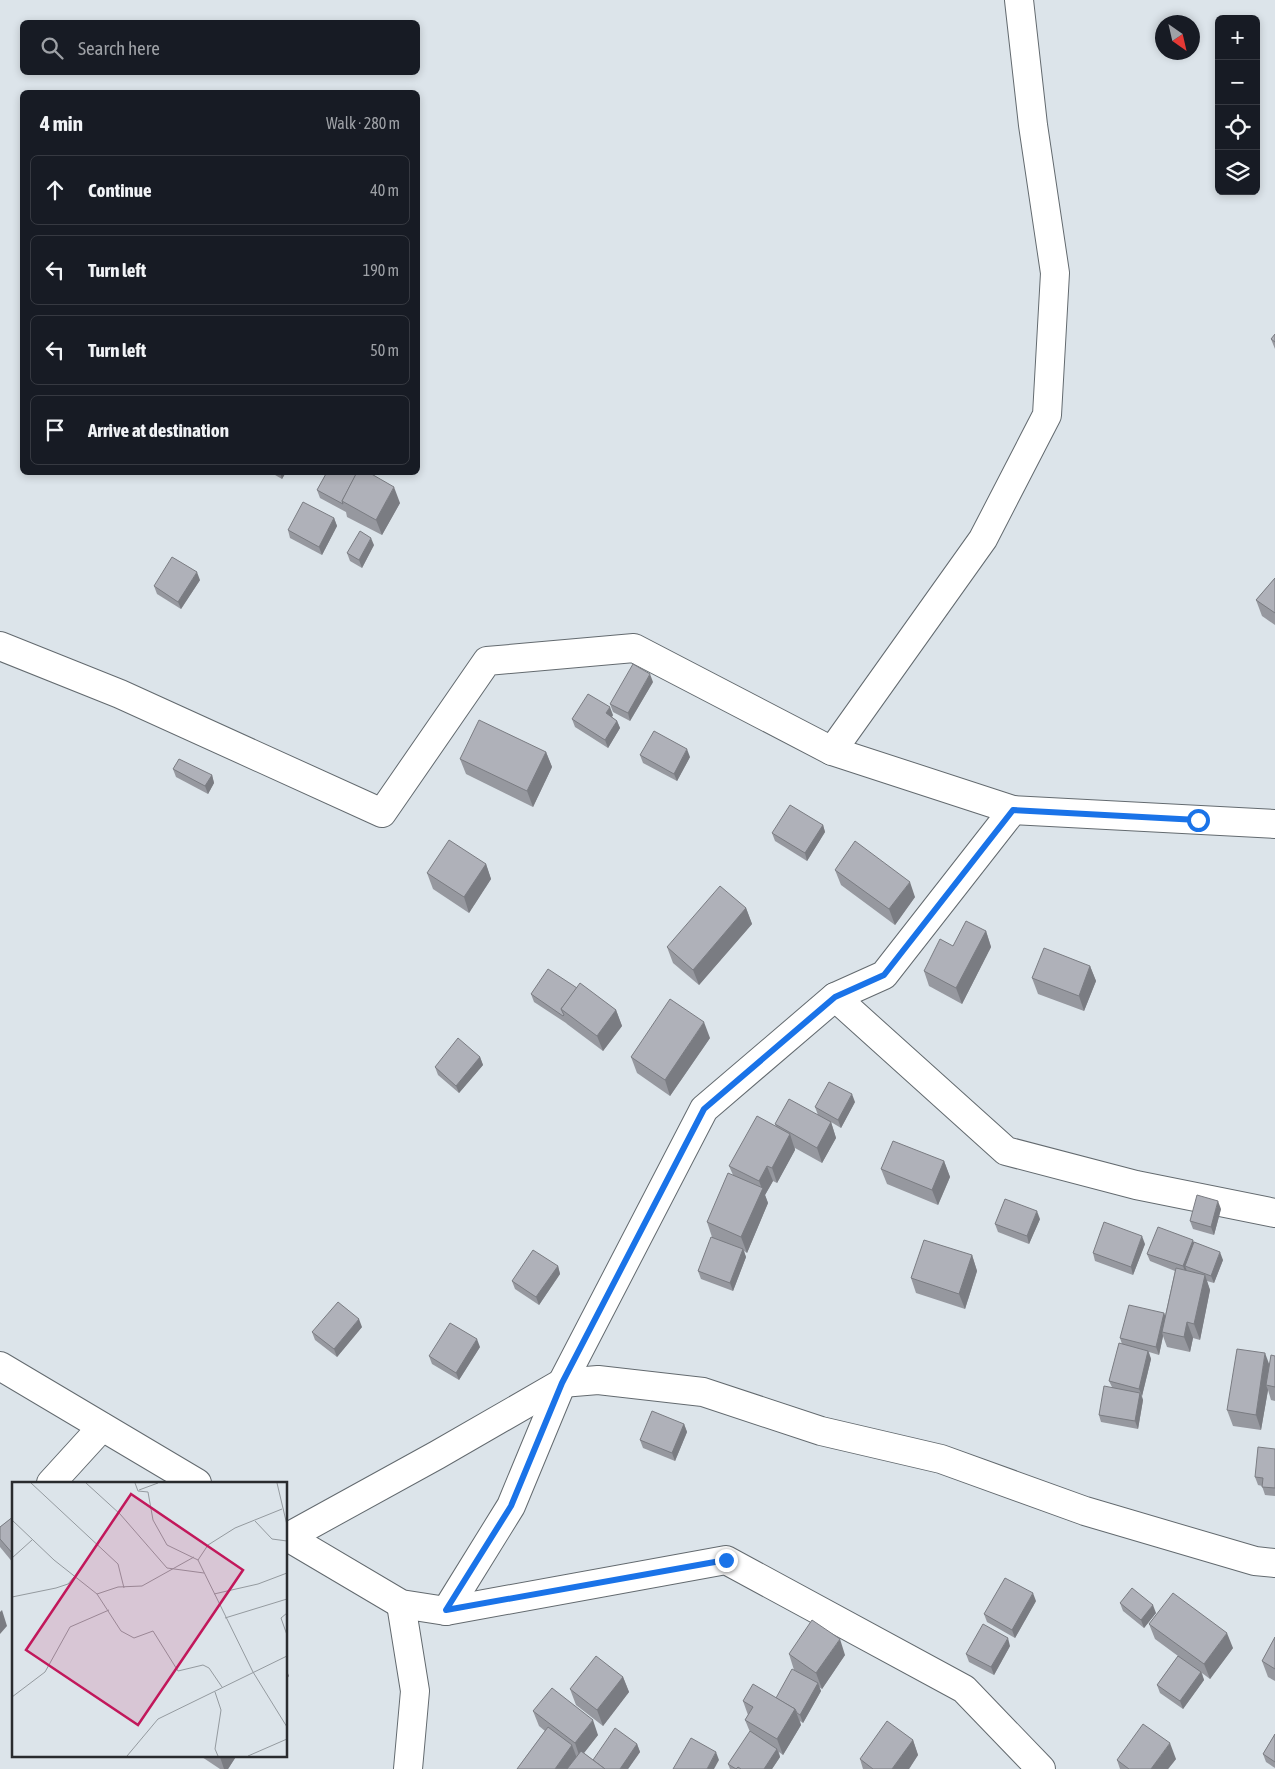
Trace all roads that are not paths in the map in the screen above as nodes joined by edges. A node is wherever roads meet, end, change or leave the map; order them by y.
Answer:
1 (1019, 0) edge
2 (0, 646) edge
3 (832, 751) junction
4 (1013, 810) junction
5 (1275, 824) edge
6 (835, 997) junction
7 (1275, 1213) edge
8 (0, 1366) edge
9 (562, 1383) junction
10 (102, 1427) junction
11 (52, 1482) edge
12 (195, 1482) edge
13 (288, 1535) edge
14 (288, 1537) edge
15 (1275, 1563) edge
16 (402, 1604) junction
17 (446, 1610) junction
18 (408, 1769) edge
19 (1041, 1769) edge

1 - 3 street
2 - 3 street
3 - 4 street
4 - 5 street
4 - 6 street
6 - 7 street
6 - 9 street
8 - 10 street
9 - 13 street
9 - 15 street
9 - 17 street
10 - 11 street
10 - 12 street
14 - 16 street
16 - 17 street
16 - 18 street
17 - 19 street

